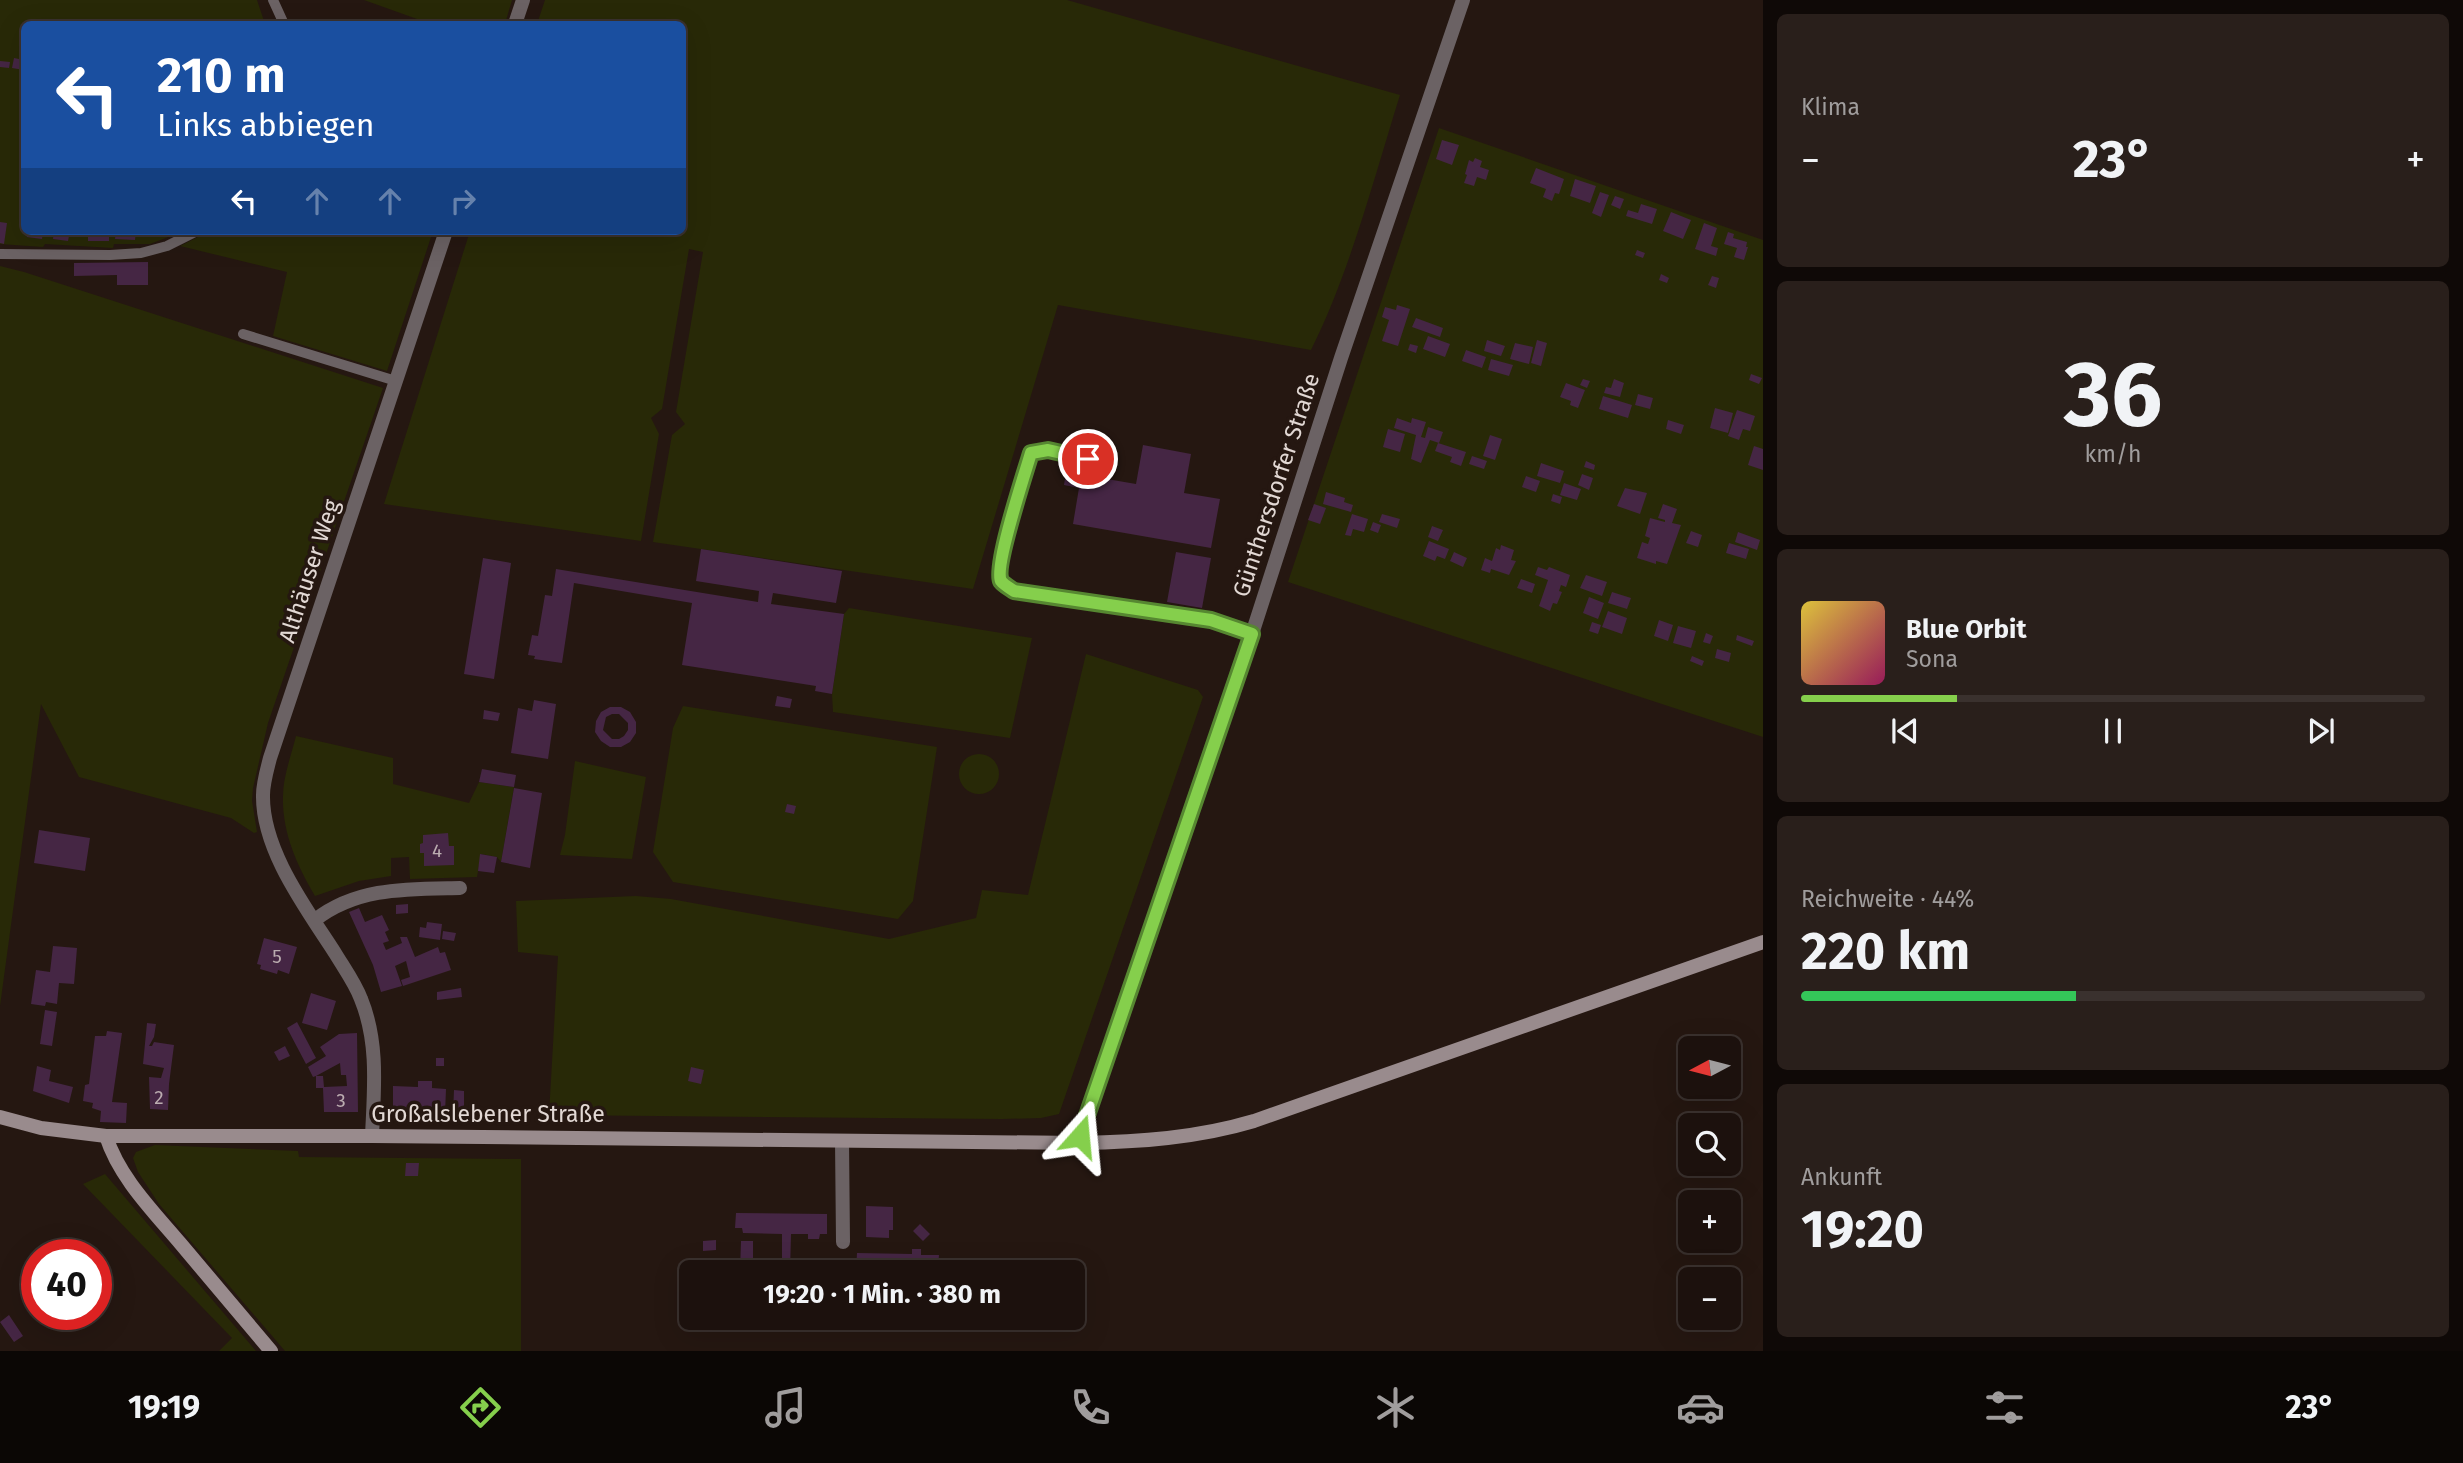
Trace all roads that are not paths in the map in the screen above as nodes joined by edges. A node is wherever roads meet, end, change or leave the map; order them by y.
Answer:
1 (273, 0) edge
2 (523, 0) edge
3 (1463, 0) edge
4 (283, 21) edge
5 (516, 21) edge
6 (189, 235) edge
7 (445, 235) edge
8 (0, 254) edge
9 (243, 334) dead end
10 (396, 381) junction
11 (1088, 459) dead end
12 (1252, 634) junction
13 (460, 888) dead end
14 (315, 920) junction
15 (1763, 942) edge
16 (0, 1117) edge
17 (106, 1136) junction
18 (372, 1136) junction
19 (842, 1141) junction
20 (1080, 1143) junction
21 (843, 1242) dead end
22 (271, 1351) edge

1 - 4 lane
2 - 5 street
3 - 12 street, Günthersdorfer Straße
6 - 8 lane
7 - 10 street, Althäuser Weg
9 - 10 lane
10 - 14 street, Althäuser Weg
11 - 12 lane
12 - 20 street, Günthersdorfer Straße
13 - 14 street
14 - 18 street, Althäuser Weg
15 - 20 main road, Großalslebener Straße
16 - 17 main road, Großalslebener Straße
17 - 18 main road, Großalslebener Straße
17 - 22 main road
18 - 19 main road, Großalslebener Straße
19 - 20 main road, Großalslebener Straße
19 - 21 street

